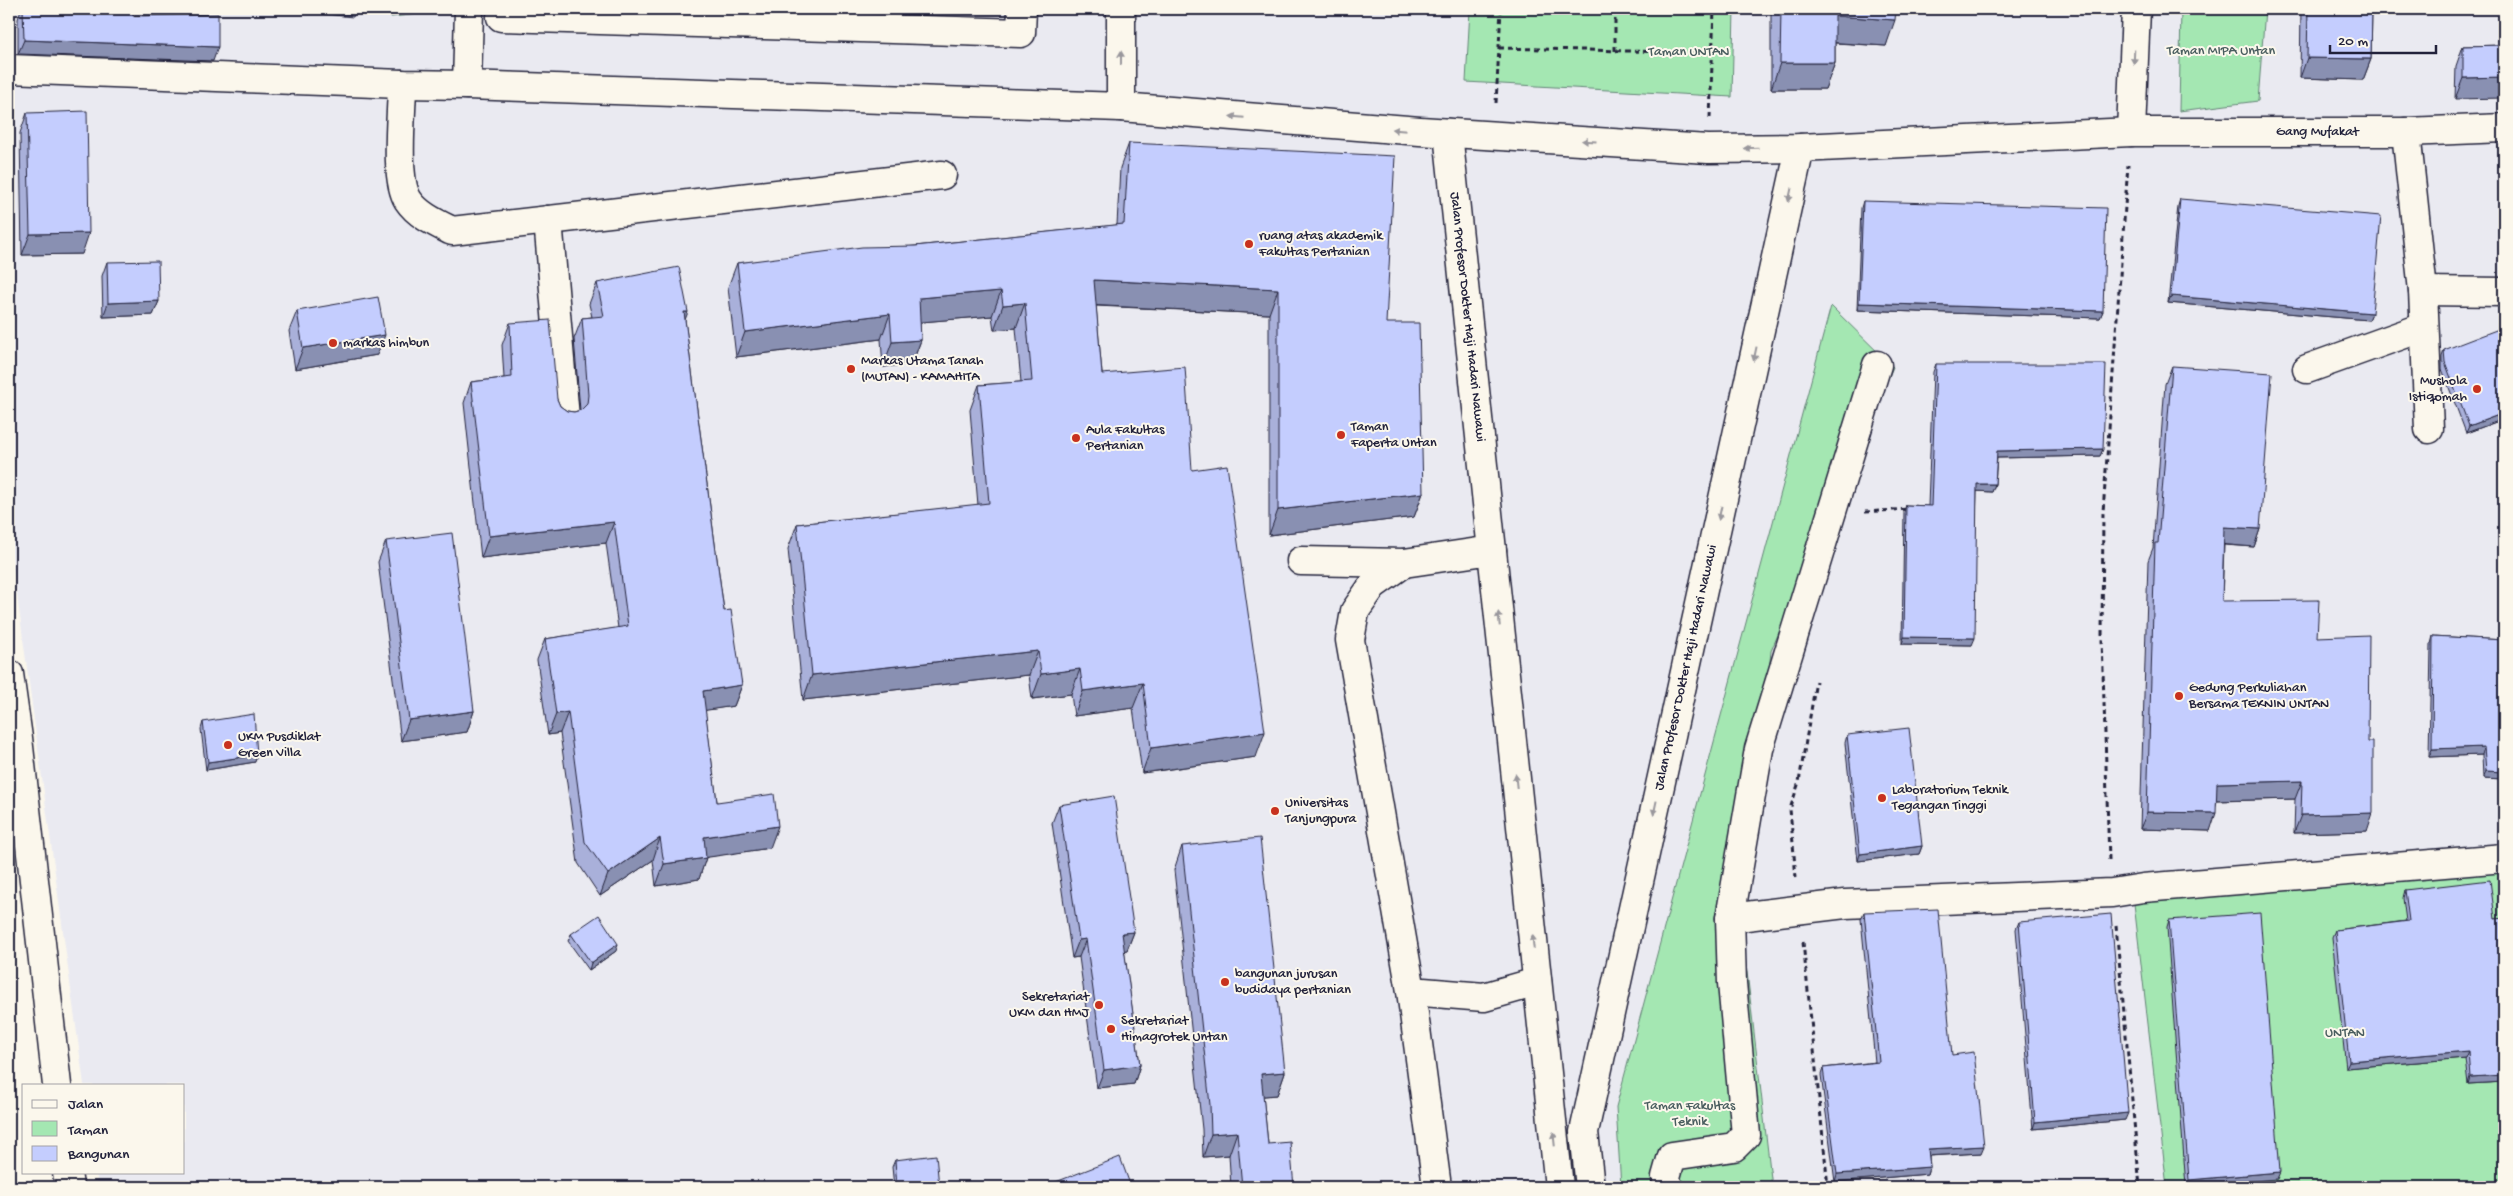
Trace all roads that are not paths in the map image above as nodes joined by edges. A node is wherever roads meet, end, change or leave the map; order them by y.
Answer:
1 (469, 9) edge
2 (1022, 9) edge
3 (1121, 9) edge
4 (2136, 9) edge
5 (501, 17) dead end
6 (9, 69) edge
7 (402, 84) junction
8 (467, 85) junction
9 (1121, 107) junction
10 (2504, 128) edge
11 (2131, 132) junction
12 (2406, 132) junction
13 (1448, 133) junction
14 (1800, 148) junction
15 (942, 176) dead end
16 (548, 220) junction
17 (2423, 291) junction
18 (2504, 292) edge
19 (2424, 327) junction
20 (1877, 365) dead end
21 (2307, 370) dead end
22 (566, 418) edge
23 (2430, 429) dead end
24 (1492, 550) junction
25 (1301, 561) dead end
26 (1404, 563) junction
27 (9, 674) edge
28 (2504, 858) edge
29 (1730, 918) junction
30 (1537, 982) junction
31 (1411, 991) junction
32 (57, 1084) edge
33 (67, 1174) edge
34 (69, 1187) edge
35 (1437, 1187) edge
36 (1559, 1187) edge
37 (1590, 1187) edge
38 (1668, 1187) edge

1 - 8 street
2 - 5 street
9 -> 3 street
4 -> 11 street
6 - 7 street, Gang Mufakat
7 - 8 street, Gang Mufakat
7 - 16 street
8 - 9 street, Gang Mufakat
13 -> 9 street, Gang Mufakat
10 - 12 street, Gang Mufakat
11 - 12 street, Gang Mufakat
11 - 14 street, Gang Mufakat
12 - 17 street
14 -> 13 street, Gang Mufakat
13 - 24 street, Jalan Profesor Dokter Haji Hadari Nawawi
14 -> 37 street, Jalan Profesor Dokter Haji Hadari Nawawi
15 - 16 street
16 - 22 street
17 - 18 street
17 - 19 street
19 - 21 street
19 - 23 street
20 - 29 street
24 - 26 street
30 -> 24 street, Jalan Profesor Dokter Haji Hadari Nawawi
25 - 26 street
26 - 31 street
27 - 32 street
28 - 29 street
29 - 38 street
30 - 31 street
36 -> 30 street, Jalan Profesor Dokter Haji Hadari Nawawi
31 - 35 street
33 - 34 street

